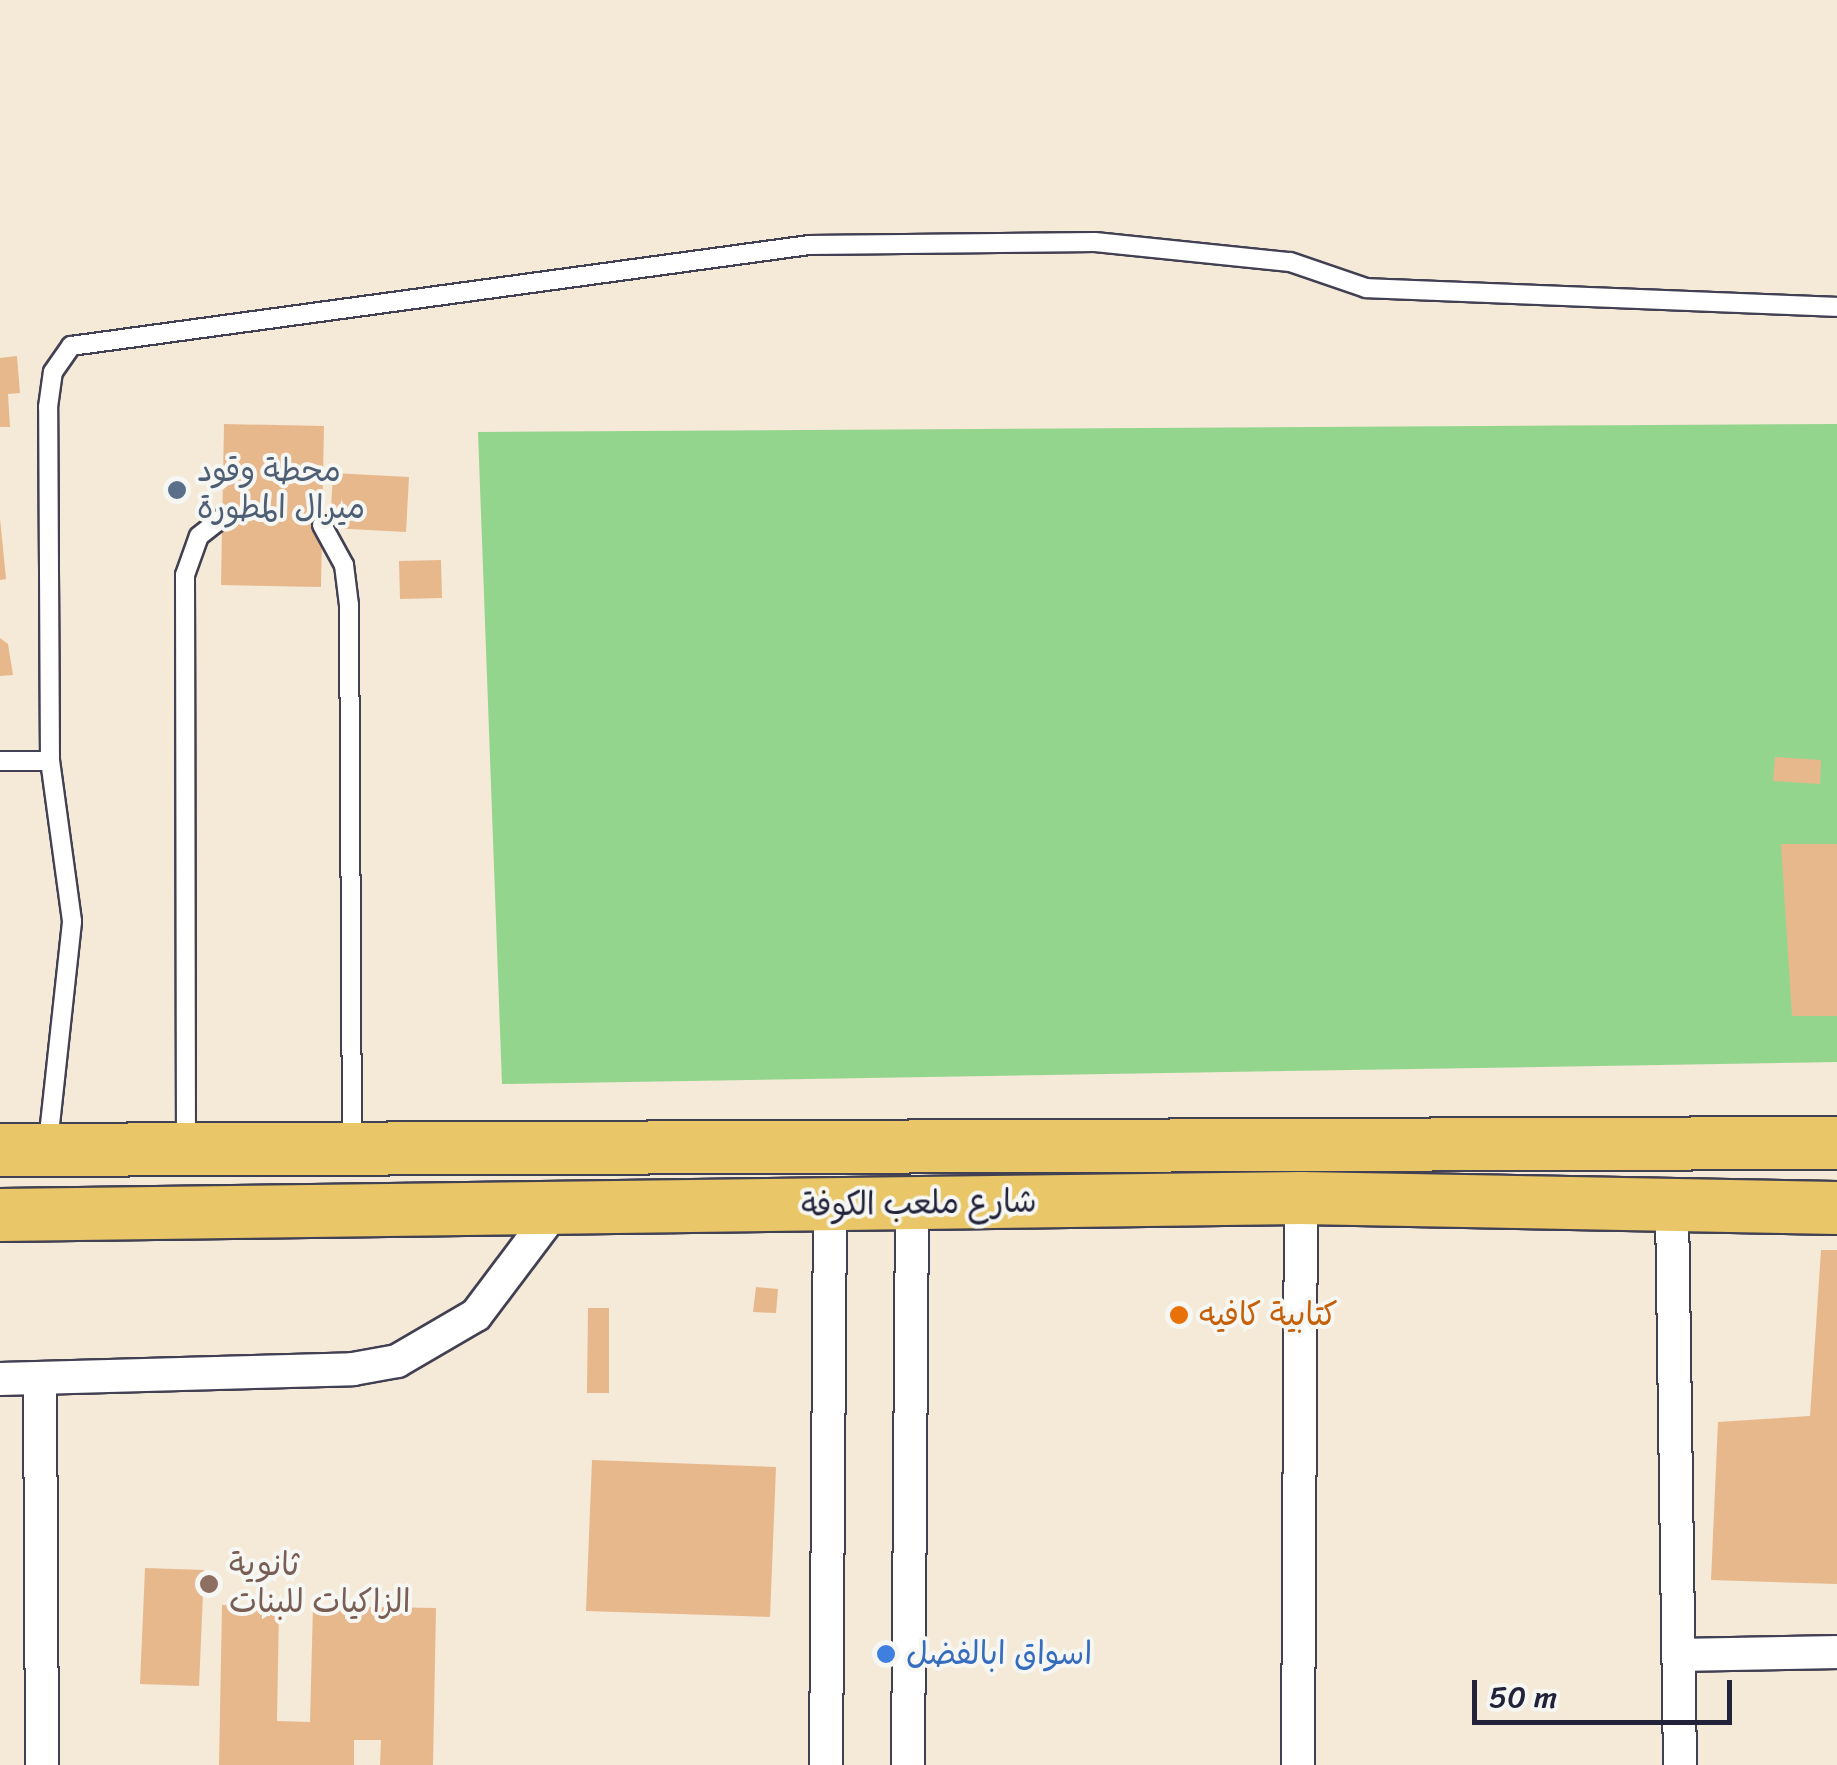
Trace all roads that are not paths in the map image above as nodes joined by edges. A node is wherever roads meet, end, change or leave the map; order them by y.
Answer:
1 (1837, 306) edge
2 (222, 518) dead end
3 (322, 525) dead end
4 (0, 761) edge
5 (50, 761) junction
6 (1207, 1141) junction
7 (1089, 1142) junction
8 (1837, 1142) edge
9 (186, 1148) junction
10 (352, 1149) junction
11 (24, 1150) edge
12 (1301, 1198) junction
13 (1209, 1199) junction
14 (1092, 1202) junction
15 (912, 1203) junction
16 (830, 1206) junction
17 (1672, 1207) junction
18 (1837, 1208) edge
19 (556, 1209) junction
20 (0, 1216) edge
21 (0, 1379) edge
22 (40, 1379) junction
23 (1837, 1652) edge
24 (1680, 1655) junction
25 (42, 1765) edge
26 (826, 1765) edge
27 (908, 1765) edge
28 (1298, 1765) edge
29 (1680, 1765) edge

1 - 5 lane
2 - 9 lane
3 - 10 lane
4 - 5 lane
5 - 11 lane
6 - 7 main road, شارع ملعب الكوفة
6 - 8 main road, شارع ملعب الكوفة
6 - 13 main road
7 - 10 main road, شارع ملعب الكوفة
7 - 14 main road
9 - 10 main road, شارع ملعب الكوفة
9 - 11 main road, شارع ملعب الكوفة
12 - 13 main road, شارع ملعب الكوفة
12 - 17 main road, شارع ملعب الكوفة
12 - 28 street
13 - 14 main road, شارع ملعب الكوفة
14 - 15 main road, شارع ملعب الكوفة
15 - 16 main road, شارع ملعب الكوفة
15 - 27 street
16 - 19 main road, شارع ملعب الكوفة
16 - 26 street
17 - 18 main road, شارع ملعب الكوفة
17 - 24 street
19 - 20 main road, شارع ملعب الكوفة
19 - 22 street
21 - 22 street
22 - 25 street
23 - 24 street
24 - 29 street

